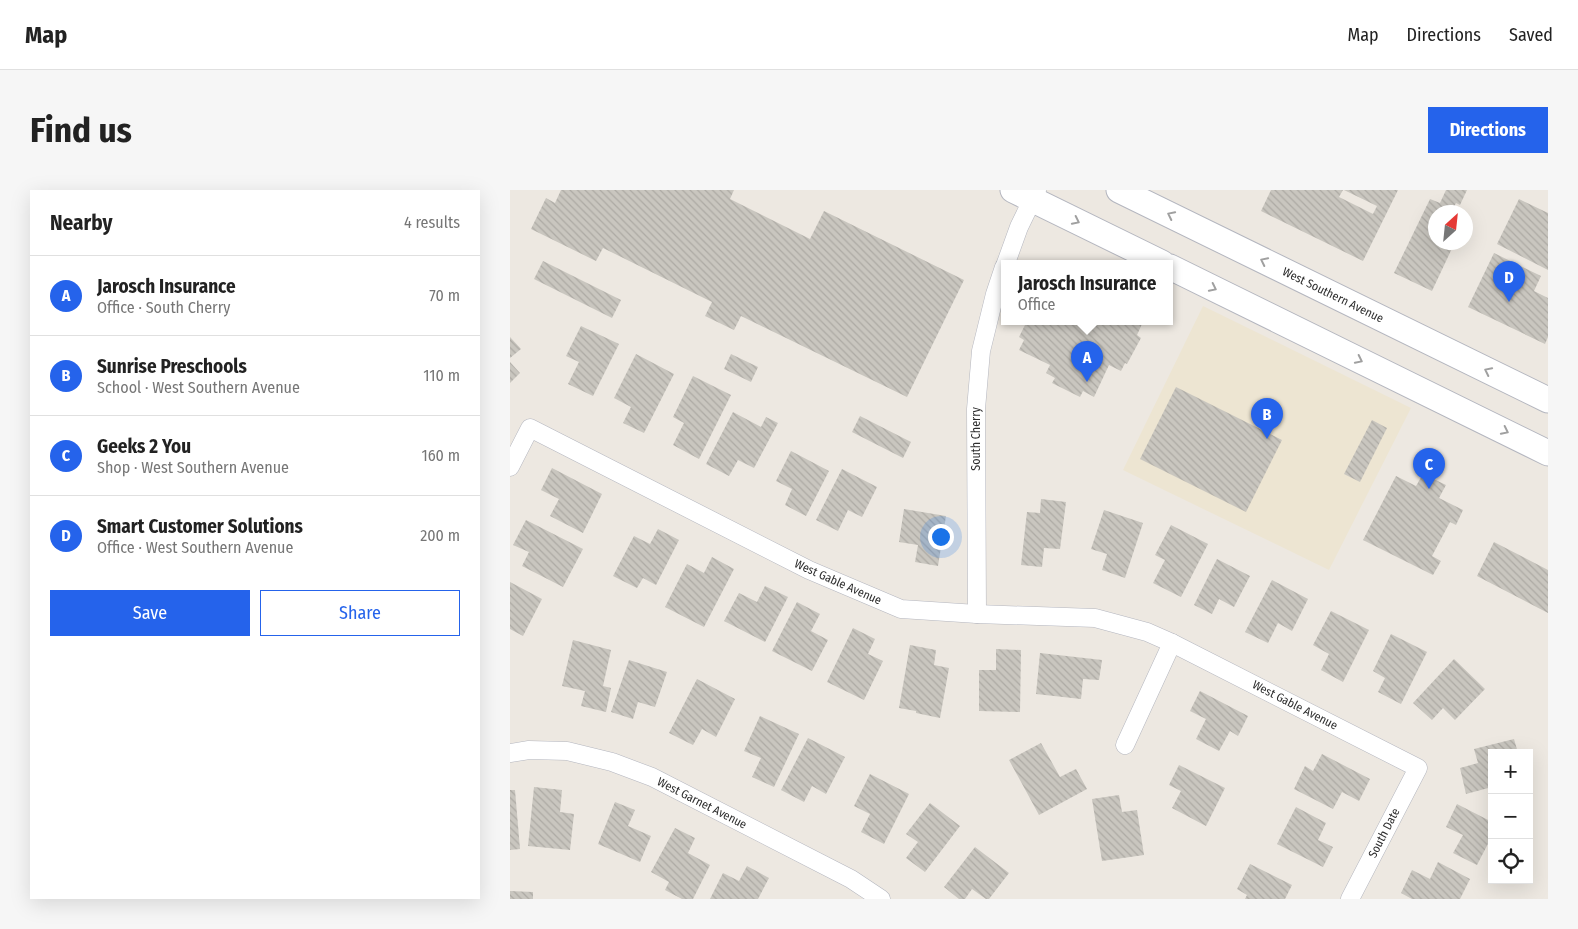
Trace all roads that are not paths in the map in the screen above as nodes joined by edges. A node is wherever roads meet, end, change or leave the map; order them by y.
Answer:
1 (1118, 190) edge
2 (1027, 193) edge
3 (1007, 260) edge
4 (1156, 260) edge
5 (1173, 268) edge
6 (1001, 277) edge
7 (1548, 400) edge
8 (1548, 453) edge
9 (510, 467) edge
10 (977, 614) junction
11 (1172, 642) junction
12 (1125, 745) dead end
13 (510, 753) edge
14 (1418, 768) joint
15 (881, 899) edge
16 (1350, 899) edge

7 -> 1 main road, West Southern Avenue
2 - 3 street, South Cherry
2 -> 4 main road
5 -> 8 main road
6 - 10 street, South Cherry
9 - 10 street, West Gable Avenue
10 - 11 street, West Gable Avenue
11 - 12 street
11 - 14 street, West Gable Avenue
13 - 15 street, West Garnet Avenue
14 - 16 street, South Date

